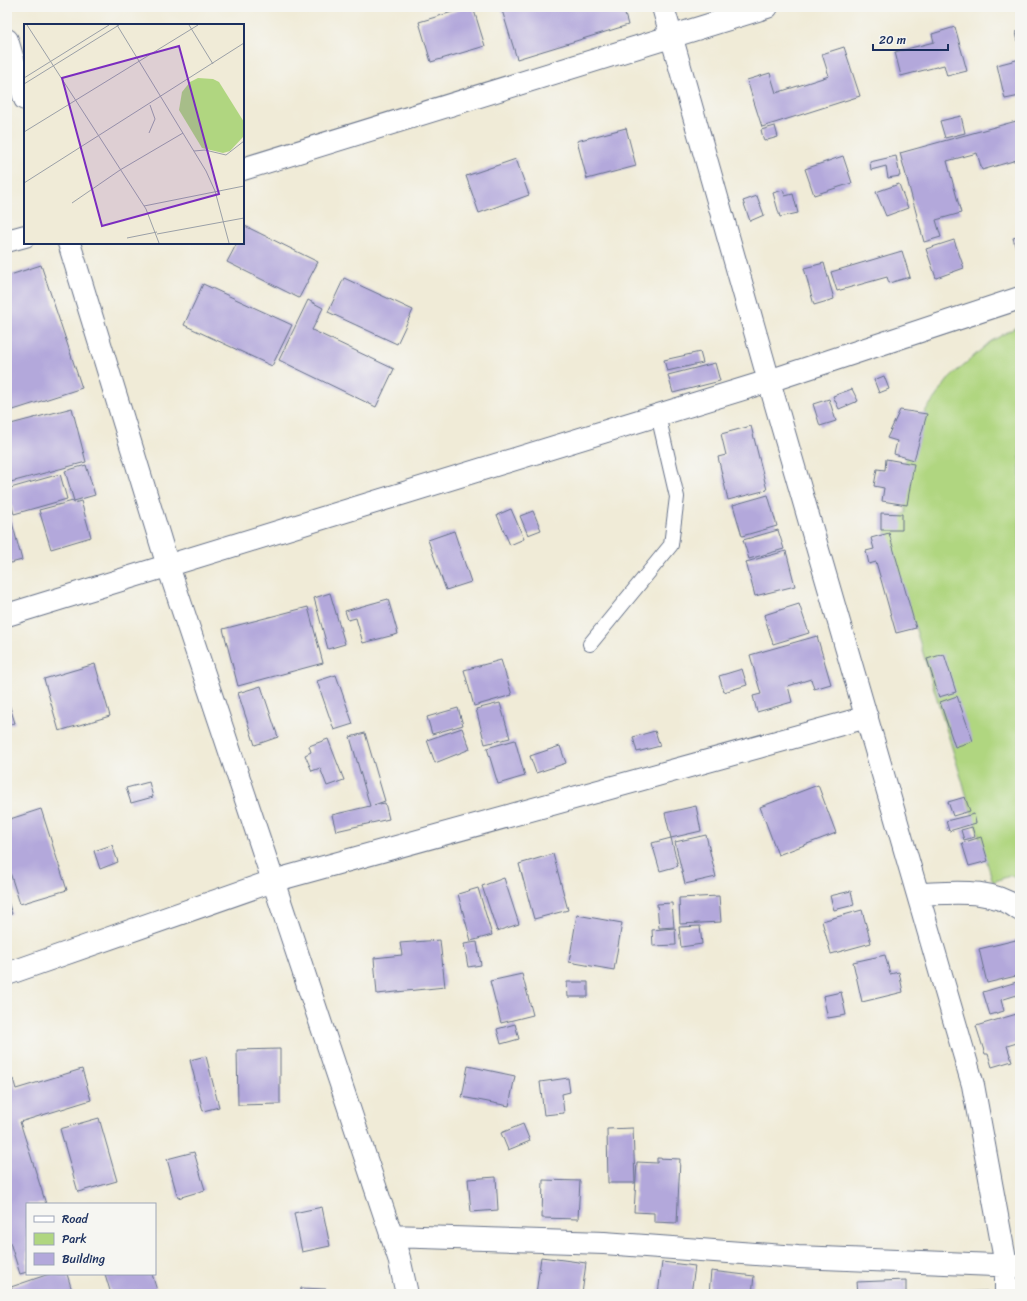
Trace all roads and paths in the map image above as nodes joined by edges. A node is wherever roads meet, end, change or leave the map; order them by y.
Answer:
1 (663, 7) edge
2 (767, 7) edge
3 (672, 36) junction
4 (7, 40) edge
5 (24, 96) edge
6 (244, 169) edge
7 (24, 236) edge
8 (7, 241) edge
9 (69, 244) edge
10 (1020, 298) edge
11 (769, 381) junction
12 (658, 415) junction
13 (168, 566) junction
14 (7, 614) edge
15 (590, 644) dead end
16 (867, 717) junction
17 (273, 881) junction
18 (918, 894) junction
19 (1020, 910) edge
20 (7, 974) edge
21 (391, 1236) junction
22 (1013, 1265) edge
23 (407, 1294) edge
24 (1006, 1294) edge

1 - 3 street
2 - 3 street
3 - 6 street
3 - 11 street
4 - 5 street
7 - 8 street
9 - 13 street
10 - 11 street
11 - 12 street
11 - 16 street
12 - 13 street
12 - 15 lane
13 - 14 street
13 - 17 street
16 - 17 street
16 - 18 street
17 - 20 street
17 - 21 street
18 - 19 street
18 - 22 street
21 - 22 street
21 - 23 street
22 - 24 street

